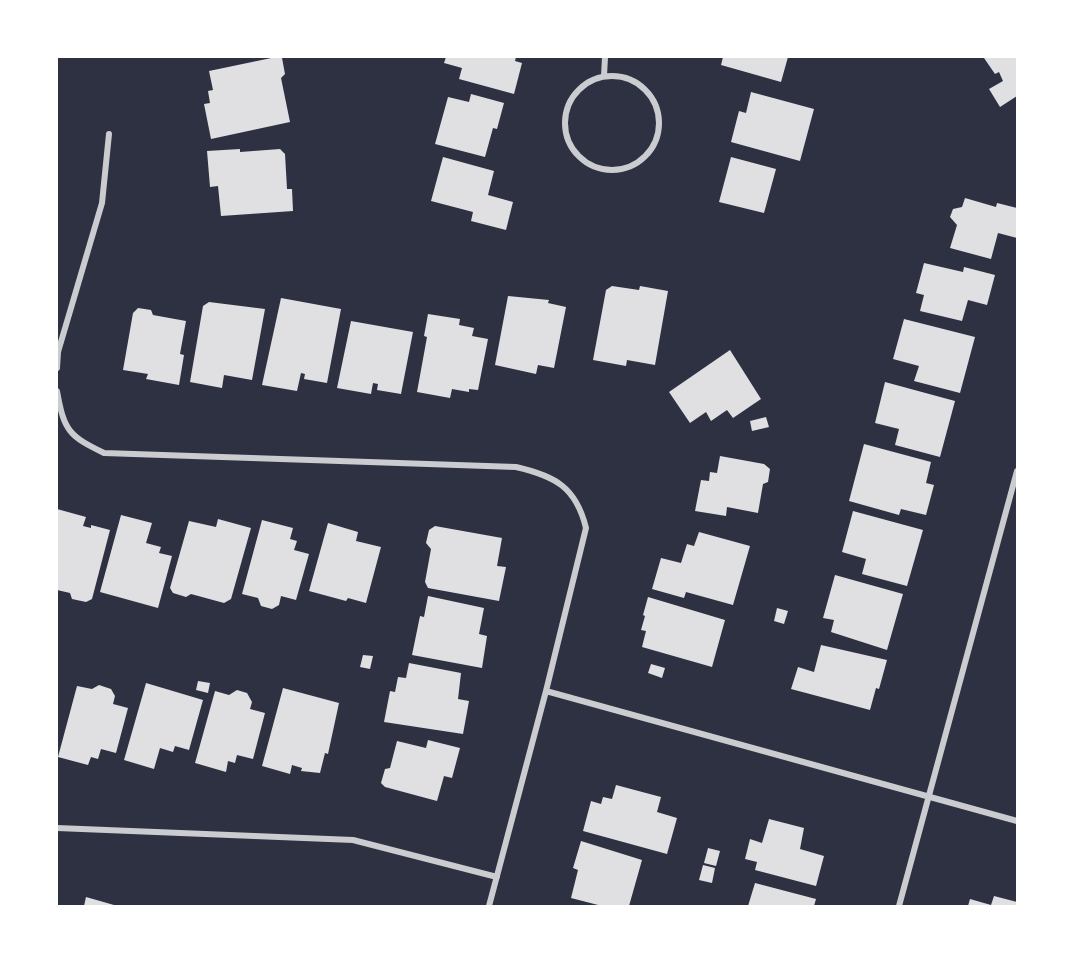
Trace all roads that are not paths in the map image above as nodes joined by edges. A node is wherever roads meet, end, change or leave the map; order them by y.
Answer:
1 (605, 57) edge
2 (604, 76) junction
3 (109, 134) dead end
4 (57, 368) edge
5 (57, 391) edge
6 (1017, 471) edge
7 (546, 691) junction
8 (927, 797) junction
9 (1017, 820) edge
10 (57, 828) edge
11 (497, 877) junction
12 (489, 906) edge
13 (899, 906) edge

1 - 2 street
2 - 2 street
3 - 4 street
5 - 7 street
6 - 8 street
7 - 8 street
7 - 11 street
8 - 9 street
8 - 13 street
10 - 11 street
11 - 12 street

